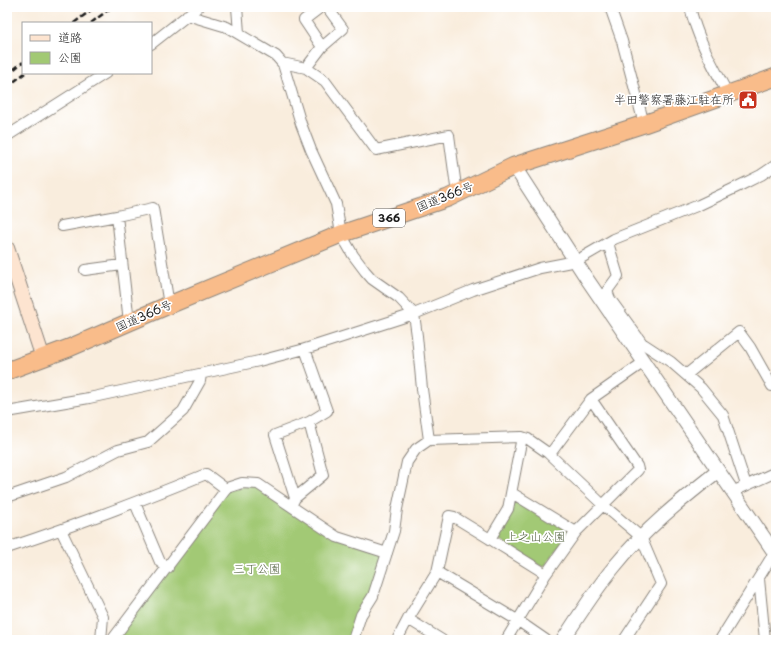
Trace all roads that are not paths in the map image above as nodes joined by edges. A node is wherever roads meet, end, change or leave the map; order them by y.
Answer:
1 (237, 7) edge
2 (321, 7) edge
3 (327, 7) edge
4 (610, 7) edge
5 (690, 7) edge
6 (193, 10) edge
7 (239, 33) junction
8 (152, 43) edge
9 (322, 47) junction
10 (282, 63) junction
11 (306, 68) junction
12 (104, 74) edge
13 (776, 77) edge
14 (728, 94) junction
15 (644, 124) junction
16 (7, 136) edge
17 (776, 165) edge
18 (514, 166) junction
19 (457, 194) junction
20 (117, 216) junction
21 (62, 226) dead end
22 (341, 234) junction
23 (608, 243) junction
24 (7, 248) edge
25 (576, 261) junction
26 (122, 265) junction
27 (85, 270) dead end
28 (169, 305) junction
29 (414, 314) junction
30 (129, 322) junction
31 (305, 348) junction
32 (42, 358) junction
33 (644, 362) junction
34 (7, 371) edge
35 (202, 374) junction
36 (686, 375) junction
37 (776, 386) edge
38 (591, 399) junction
39 (7, 412) edge
40 (309, 422) junction
41 (522, 437) junction
42 (429, 440) junction
43 (550, 454) junction
44 (718, 471) junction
45 (776, 472) edge
46 (746, 485) junction
47 (226, 489) junction
48 (732, 492) junction
49 (512, 493) junction
50 (7, 497) edge
51 (293, 502) junction
52 (135, 503) junction
53 (603, 505) junction
54 (60, 530) junction
55 (576, 532) junction
56 (641, 537) junction
57 (490, 538) junction
58 (7, 548) edge
59 (387, 553) junction
60 (775, 553) edge
61 (168, 568) junction
62 (437, 572) junction
63 (546, 574) junction
64 (759, 579) junction
65 (408, 620) junction
66 (517, 620) junction
67 (101, 640) edge
68 (112, 640) edge
69 (353, 640) edge
70 (397, 640) edge
71 (442, 640) edge
72 (506, 640) edge
73 (546, 640) edge
74 (563, 640) edge
75 (624, 640) edge
76 (720, 640) edge
77 (765, 640) edge

1 - 7 street
2 - 9 street
3 - 9 street
4 - 15 street
5 - 14 street
6 - 7 street
6 - 8 street
7 - 10 street
9 - 11 street
10 - 11 street
10 - 22 street
11 - 19 street
12 - 16 street
13 - 14 highway, 国道366号 / 366
14 - 15 highway, 国道366号 / 366
15 - 18 highway, 国道366号 / 366
17 - 23 street
18 - 19 highway, 国道366号 / 366
18 - 25 street
19 - 22 highway, 国道366号 / 366
20 - 21 street
20 - 26 street
20 - 28 street
22 - 28 highway, 国道366号 / 366
22 - 29 street
23 - 25 street
23 - 36 street
24 - 32 main road
25 - 29 street
25 - 33 street
26 - 27 street
26 - 30 street
28 - 30 highway, 国道366号 / 366
29 - 31 street
29 - 42 street
30 - 32 highway, 国道366号 / 366
31 - 35 street
31 - 40 street
32 - 34 highway, 国道366号 / 366
33 - 38 street
33 - 44 street
35 - 39 street
35 - 50 street
36 - 37 street
36 - 46 street
38 - 43 street
38 - 53 street
40 - 51 street
40 - 51 street
41 - 42 street
41 - 43 street
41 - 49 street
42 - 59 street
43 - 53 street
44 - 48 street
44 - 56 street
45 - 46 street
46 - 48 street
47 - 51 street
47 - 52 street
47 - 61 street
48 - 60 street
49 - 55 street
49 - 57 street
51 - 59 street
52 - 54 street
52 - 61 street
53 - 55 street
53 - 56 street
54 - 58 street
54 - 67 street
55 - 63 street
56 - 74 street
56 - 75 street
57 - 62 street
57 - 63 street
59 - 69 street
60 - 64 street
61 - 68 street
62 - 65 street
62 - 66 street
63 - 66 street
64 - 76 street
64 - 77 street
65 - 70 street
65 - 71 street
66 - 72 street
66 - 73 street

